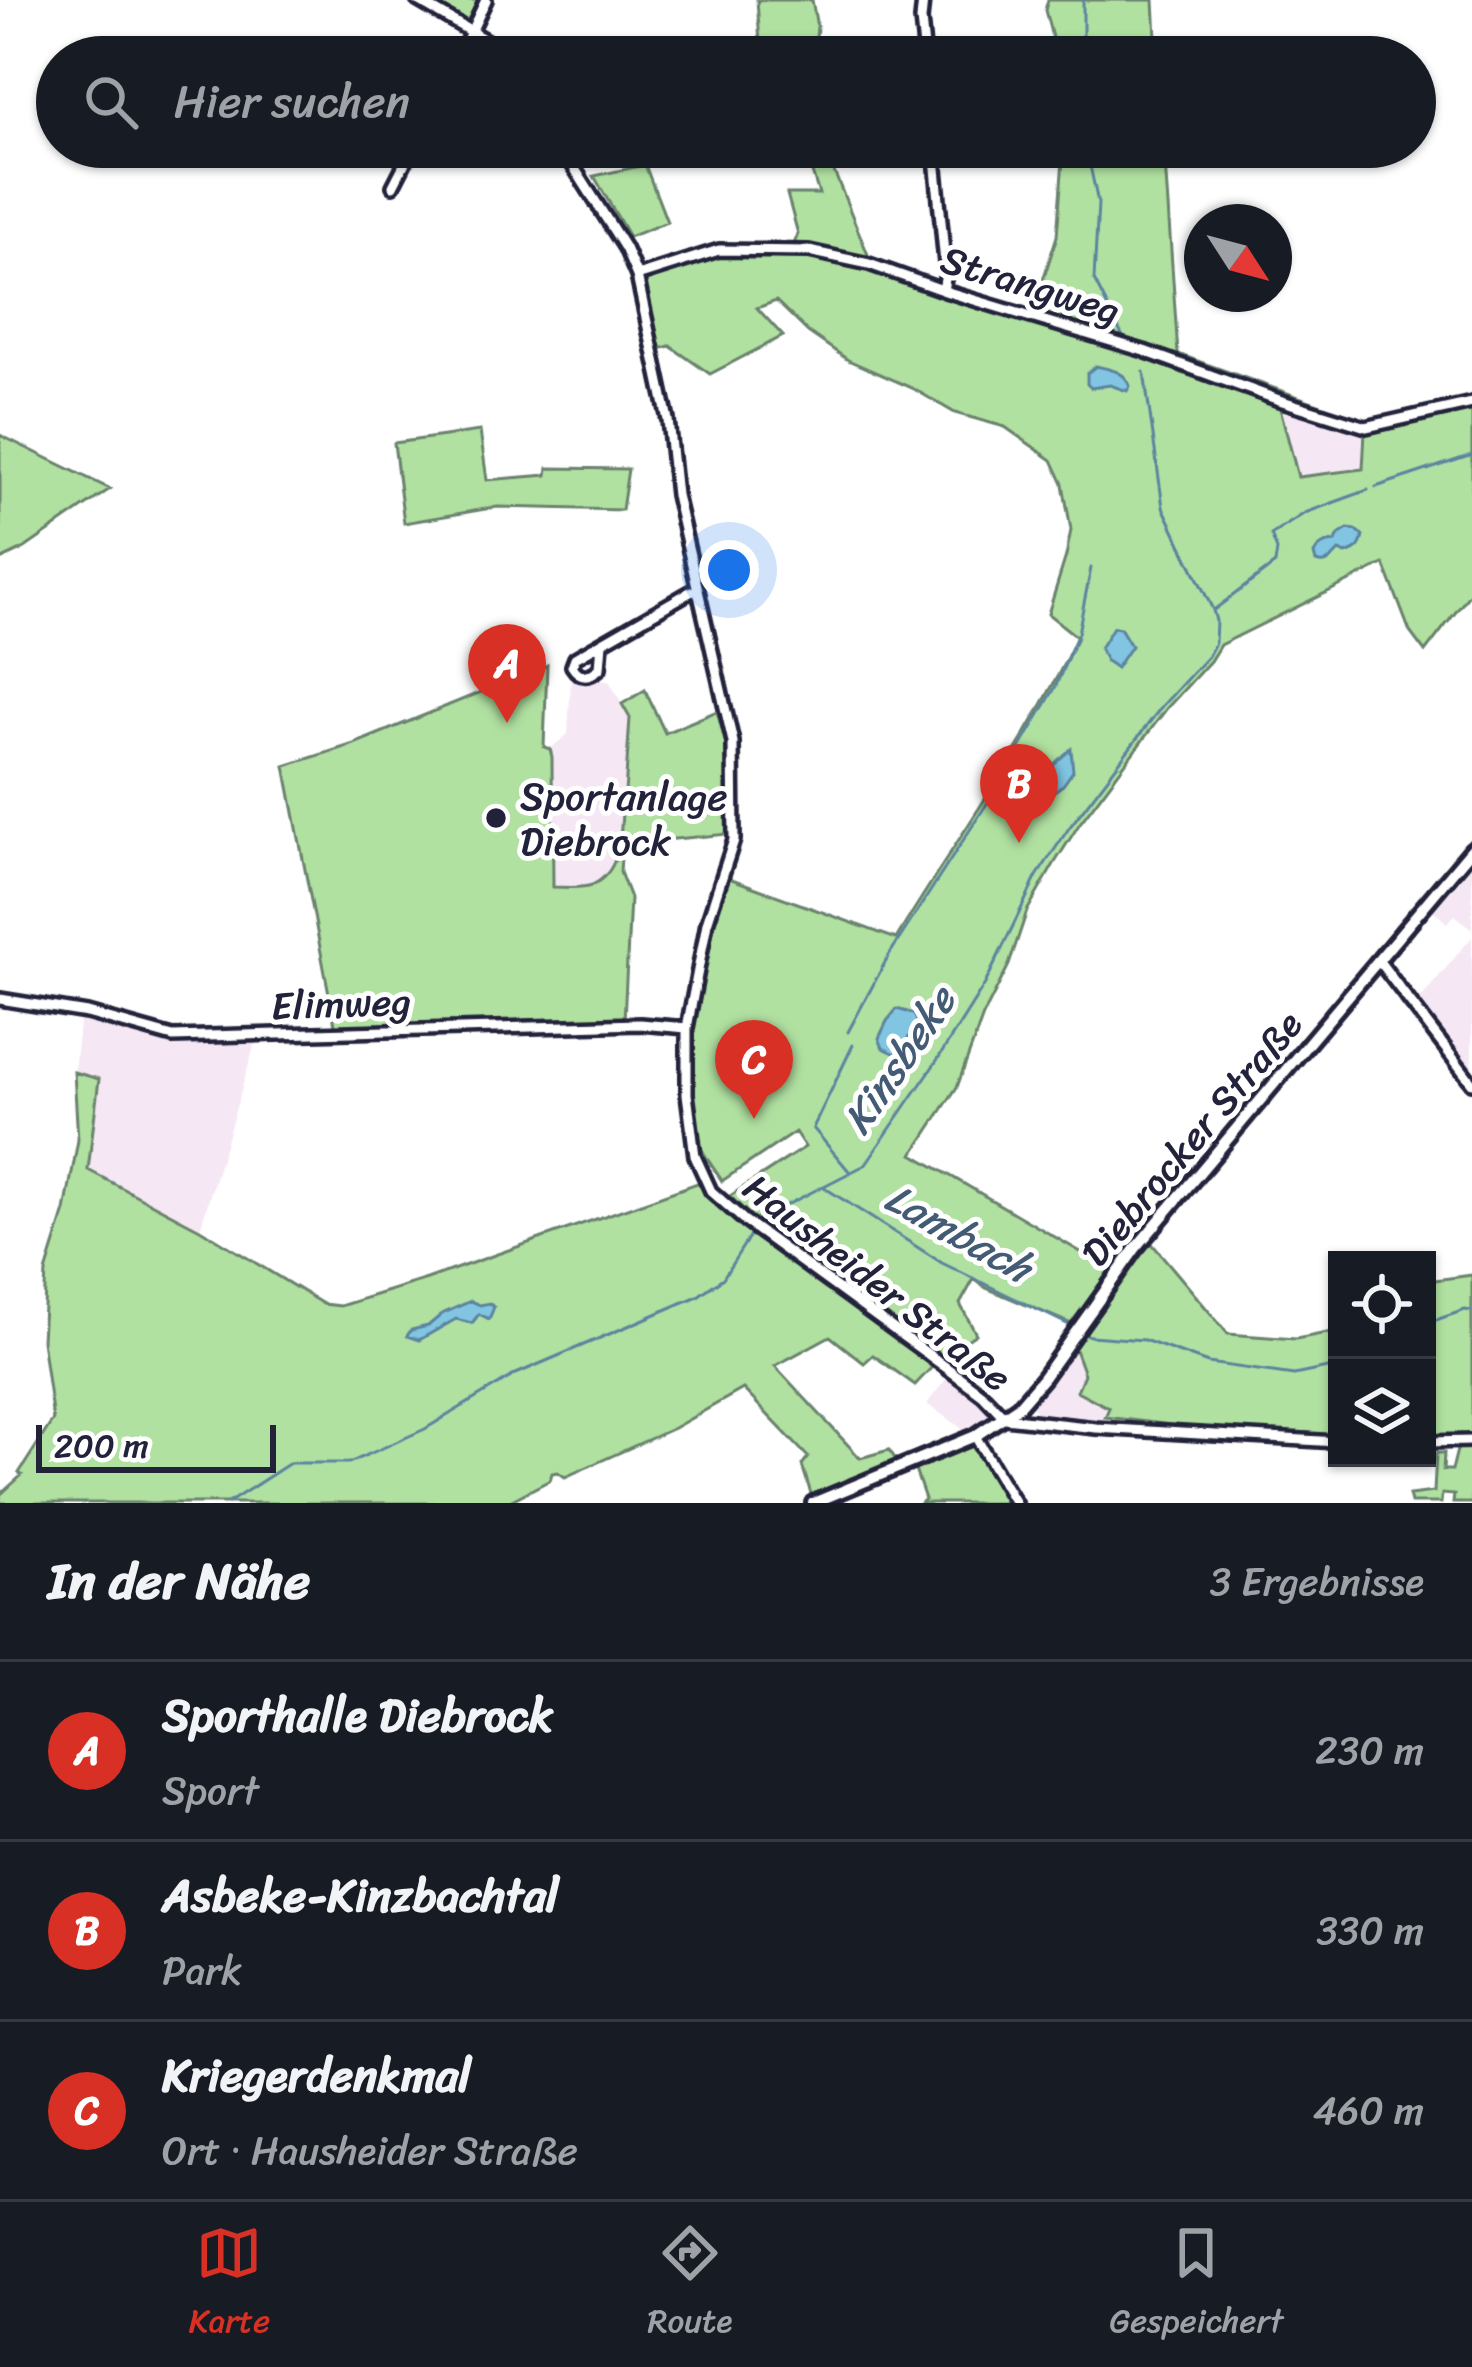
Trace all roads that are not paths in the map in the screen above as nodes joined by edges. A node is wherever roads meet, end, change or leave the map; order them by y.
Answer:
1 (417, 0) edge
2 (486, 0) edge
3 (923, 0) edge
4 (472, 32) junction
5 (470, 36) edge
6 (477, 36) edge
7 (923, 36) edge
8 (402, 168) edge
9 (574, 168) edge
10 (936, 168) edge
11 (393, 186) dead end
12 (637, 276) junction
13 (943, 290) junction
14 (1472, 403) edge
15 (697, 590) junction
16 (602, 643) dead end
17 (1472, 849) edge
18 (1378, 960) junction
19 (0, 999) edge
20 (687, 1028) junction
21 (1472, 1083) edge
22 (1004, 1418) junction
23 (976, 1436) junction
24 (1328, 1441) edge
25 (1472, 1441) edge
26 (1436, 1442) edge
27 (814, 1503) edge
28 (1015, 1503) edge

1 - 4 street
2 - 4 street
3 - 7 street
4 - 5 street
4 - 6 street
8 - 11 street
9 - 12 street, Hausheider Straße
10 - 13 street
12 - 13 street, Strangweg
12 - 15 street, Hausheider Straße
13 - 14 street, Strangweg
15 - 16 street
15 - 20 street, Hausheider Straße
17 - 18 main road, Diebrocker Straße
18 - 21 street
18 - 22 main road, Diebrocker Straße
19 - 20 street, Elimweg
20 - 22 street, Hausheider Straße
22 - 23 main road, Diebrocker Straße
22 - 24 street, Hausheider Straße
23 - 27 main road, Diebrocker Straße
23 - 28 street
25 - 26 street

